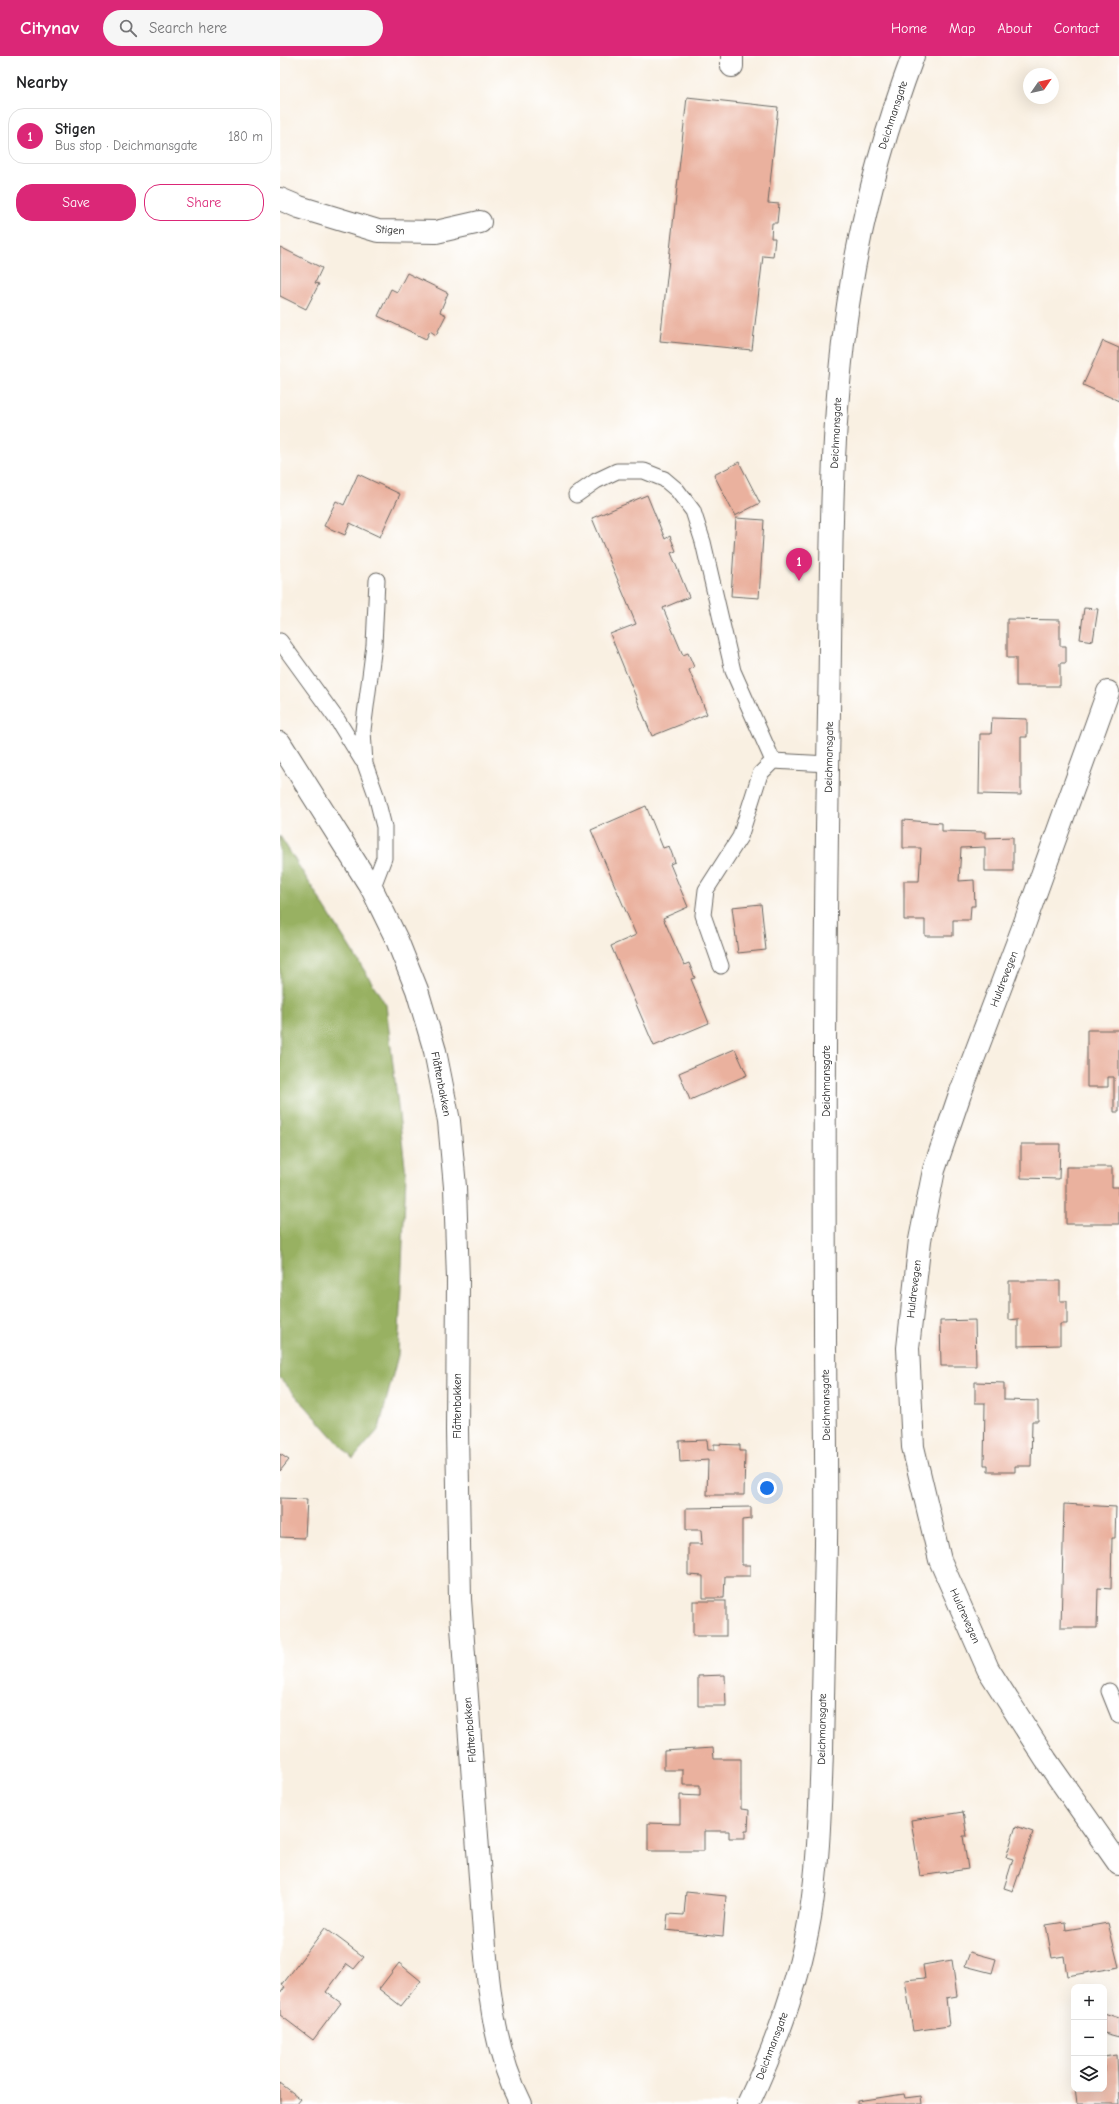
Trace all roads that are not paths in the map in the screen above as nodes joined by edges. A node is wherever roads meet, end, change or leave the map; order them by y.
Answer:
1 (913, 56) edge
2 (280, 199) edge
3 (480, 222) dead end
4 (576, 495) dead end
5 (377, 580) dead end
6 (280, 641) edge
7 (1108, 692) dead end
8 (280, 743) edge
9 (773, 761) junction
10 (365, 764) junction
11 (828, 764) junction
12 (372, 889) junction
13 (721, 966) dead end
14 (1109, 1691) dead end
15 (1119, 1716) edge
16 (1119, 1864) edge
17 (522, 2104) edge
18 (748, 2104) edge

1 - 11 street, Deichmansgate
2 - 3 street, Stigen
4 - 9 lane
5 - 10 lane
6 - 10 lane
7 - 16 street, Huldrevegen
8 - 12 street, Flåttenbakken
9 - 11 lane
9 - 13 lane
10 - 12 lane
11 - 18 street, Deichmansgate
12 - 17 street, Flåttenbakken
14 - 15 lane

